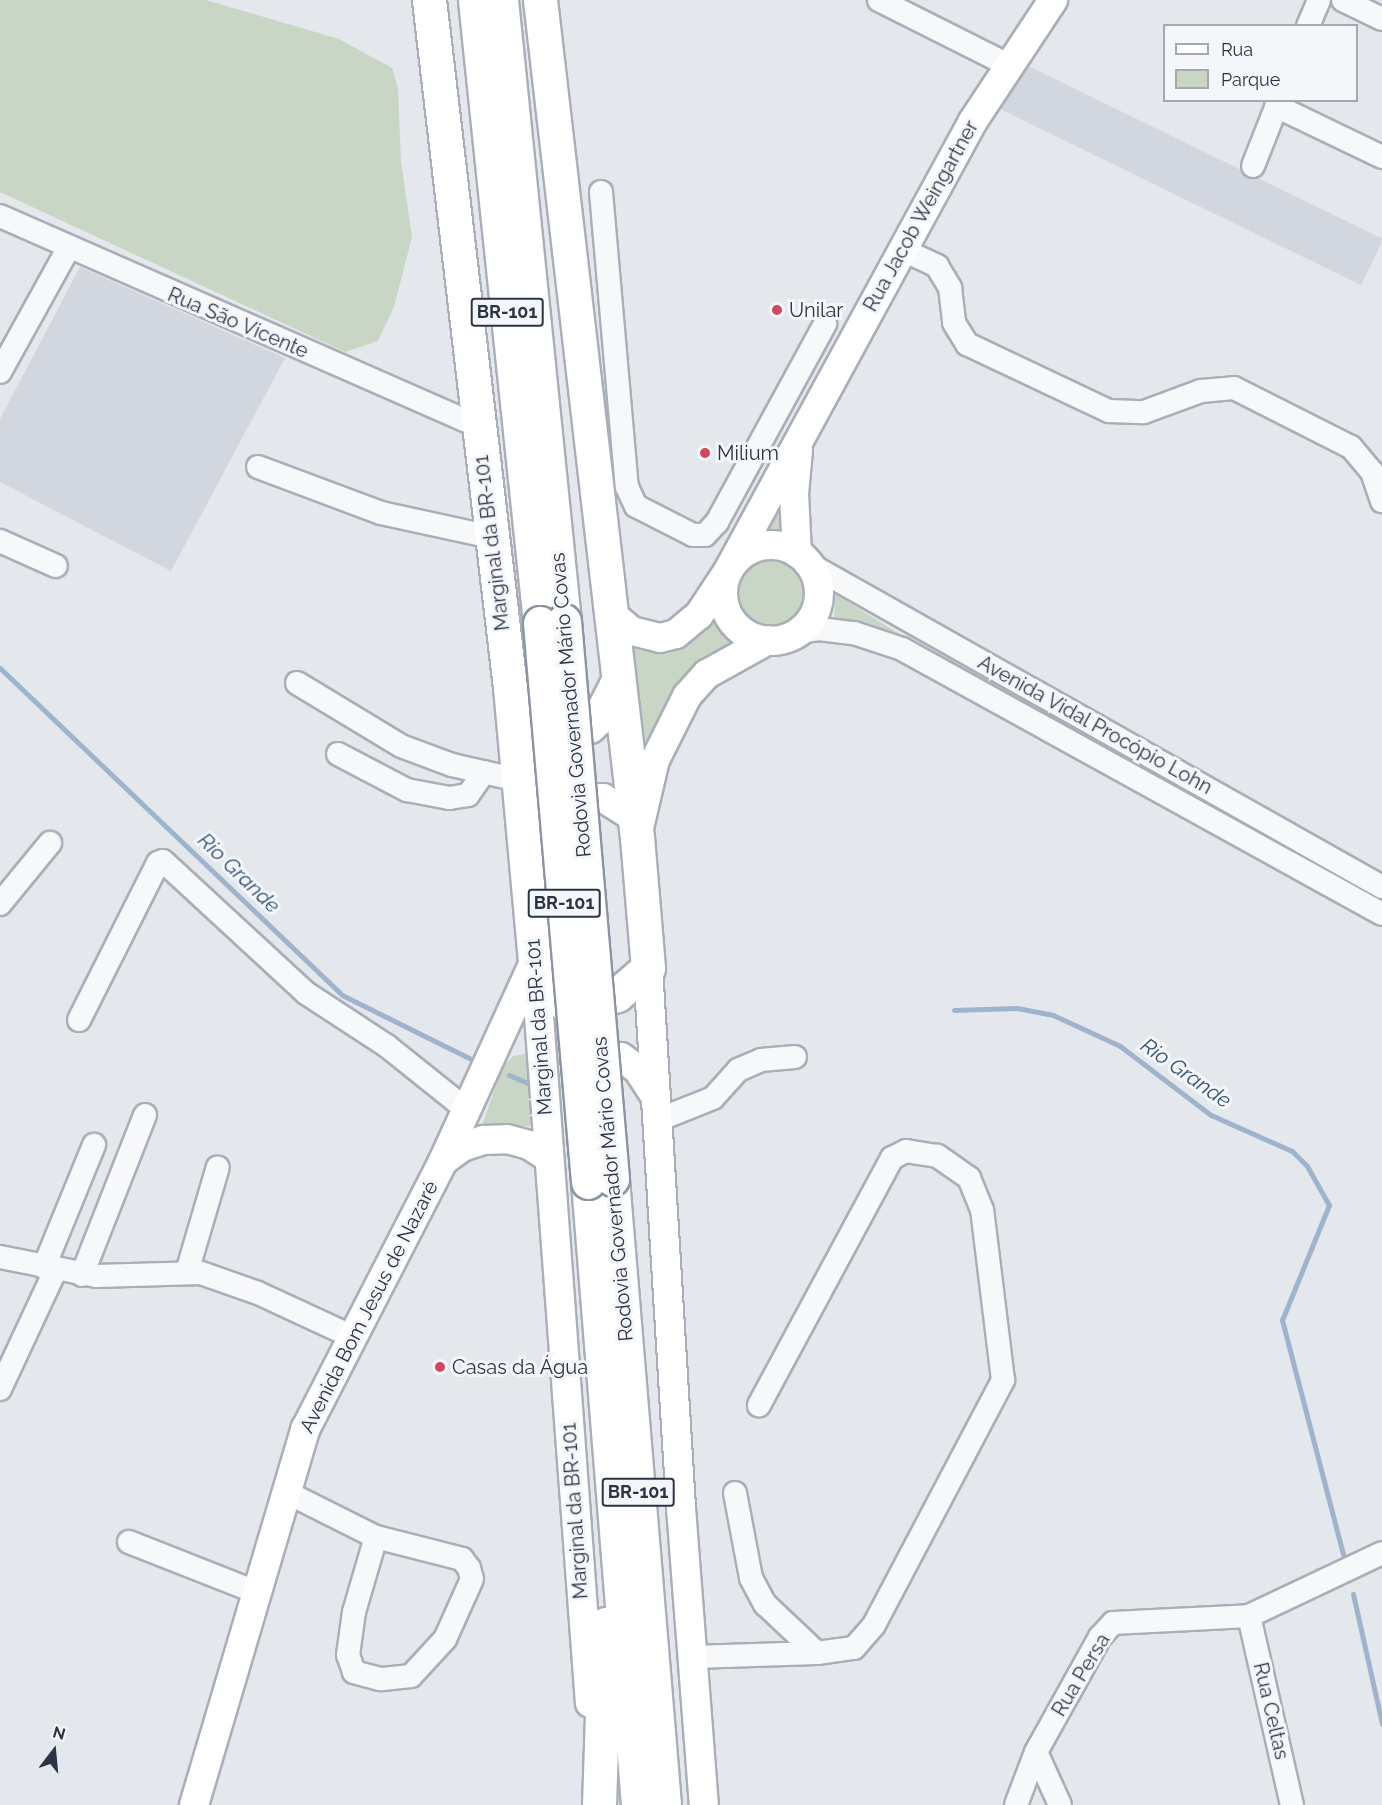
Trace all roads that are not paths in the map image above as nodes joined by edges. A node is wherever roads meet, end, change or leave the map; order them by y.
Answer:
1 (429, 0) edge
2 (449, 0) edge
3 (475, 0) edge
4 (501, 0) edge
5 (540, 0) edge
6 (879, 0) edge
7 (1053, 0) edge
8 (1318, 0) edge
9 (1343, 0) edge
10 (1382, 19) edge
11 (1309, 24) edge
12 (1008, 65) junction
13 (1277, 104) edge
14 (1382, 157) edge
15 (1253, 166) dead end
16 (492, 169) junction
17 (601, 192) dead end
18 (0, 216) edge
19 (68, 249) junction
20 (606, 249) junction
21 (903, 250) junction
22 (568, 252) junction
23 (825, 324) dead end
24 (0, 372) edge
25 (478, 426) junction
26 (800, 438) junction
27 (258, 467) dead end
28 (1382, 501) edge
29 (491, 537) junction
30 (0, 541) edge
31 (803, 558) junction
32 (56, 566) dead end
33 (728, 571) junction
34 (609, 612) junction
35 (552, 622) junction
36 (798, 632) junction
37 (768, 640) junction
38 (618, 681) junction
39 (297, 683) dead end
40 (510, 687) junction
41 (338, 754) dead end
42 (484, 772) junction
43 (518, 780) junction
44 (636, 827) junction
45 (523, 834) junction
46 (50, 843) dead end
47 (1382, 887) edge
48 (0, 904) edge
49 (1382, 914) edge
50 (535, 960) junction
51 (648, 968) junction
52 (566, 1005) junction
53 (80, 1020) dead end
54 (539, 1025) junction
55 (795, 1057) dead end
56 (490, 1058) junction
57 (467, 1110) junction
58 (658, 1110) junction
59 (145, 1115) dead end
60 (546, 1118) junction
61 (94, 1145) dead end
62 (549, 1158) junction
63 (443, 1161) junction
64 (219, 1167) dead end
65 (600, 1181) junction
66 (0, 1257) edge
67 (50, 1268) junction
68 (187, 1272) junction
69 (82, 1275) junction
70 (351, 1336) junction
71 (0, 1389) edge
72 (759, 1405) dead end
73 (610, 1466) junction
74 (286, 1492) junction
75 (735, 1493) dead end
76 (376, 1537) junction
77 (129, 1542) dead end
78 (1382, 1553) edge
79 (256, 1592) junction
80 (1250, 1617) junction
81 (817, 1653) junction
82 (693, 1657) junction
83 (1036, 1752) junction
84 (194, 1805) edge
85 (598, 1805) edge
86 (638, 1805) edge
87 (664, 1805) edge
88 (704, 1805) edge
89 (1016, 1805) edge
90 (1060, 1805) edge
91 (1292, 1805) edge

1 - 25 highway, Marginal da BR-101
2 - 16 highway
3 - 16 highway, Rodovia Governador Mário Covas / BR-101
4 - 35 highway, Rodovia Governador Mário Covas / BR-101
5 - 22 highway
6 - 12 street
7 - 12 main road, Rua Jacob Weingartner
8 - 11 street
9 - 10 street
12 - 21 main road, Rua Jacob Weingartner
13 - 14 street
13 - 15 street
16 - 35 highway, Rodovia Governador Mário Covas / BR-101
17 - 20 street
18 - 19 street, Rua São Vicente
19 - 24 street
19 - 25 street, Rua São Vicente
20 - 22 street
20 - 23 street
21 - 26 main road, Rua Jacob Weingartner
21 - 28 street
22 - 34 highway
25 - 29 highway, Marginal da BR-101
26 - 31 main road, Rua Jacob Weingartner
26 - 33 main road, Rua Jacob Weingartner
27 - 29 street
29 - 40 highway, Marginal da BR-101
30 - 32 street
31 - 33 main road
31 - 36 main road
31 - 47 street, Avenida Vidal Procópio Lohn
33 - 34 main road, Rua Jacob Weingartner
33 - 37 main road
34 - 38 highway
35 - 65 highway, Rodovia Governador Mário Covas / BR-101, bridge
36 - 37 main road
36 - 49 street, Avenida Vidal Procópio Lohn
37 - 44 main road
38 - 40 highway
38 - 44 highway
39 - 42 street
40 - 43 highway, Marginal da BR-101
41 - 42 street
42 - 43 street
43 - 45 highway, Marginal da BR-101
44 - 45 main road
44 - 51 highway
45 - 50 highway, Marginal da BR-101
46 - 48 street
50 - 52 highway
50 - 54 main road, Marginal da BR-101
50 - 56 main road, Avenida Bom Jesus de Nazaré
51 - 52 highway
51 - 58 main road
52 - 54 main road
53 - 57 street
54 - 56 main road
54 - 60 main road, Marginal da BR-101
55 - 58 street
56 - 57 main road, Avenida Bom Jesus de Nazaré
57 - 63 main road, Avenida Bom Jesus de Nazaré
58 - 60 main road
58 - 82 main road
59 - 69 street
60 - 62 main road, Marginal da BR-101
61 - 67 street
62 - 63 main road
62 - 85 main road, Marginal da BR-101
63 - 70 main road, Avenida Bom Jesus de Nazaré
64 - 68 street
65 - 73 highway, Rodovia Governador Mário Covas / BR-101
65 - 87 highway, Rodovia Governador Mário Covas / BR-101
66 - 67 street
67 - 69 street
67 - 71 street
68 - 69 street
68 - 70 street
70 - 74 main road, Avenida Bom Jesus de Nazaré
72 - 81 street
73 - 85 highway
73 - 86 highway, Rodovia Governador Mário Covas / BR-101
74 - 76 street
74 - 79 main road, Avenida Bom Jesus de Nazaré
75 - 81 street
76 - 76 street
77 - 79 street
78 - 80 street
79 - 84 main road, Avenida Bom Jesus de Nazaré
80 - 83 street, Rua Persa
80 - 91 street, Rua Celtas
81 - 82 street
82 - 88 main road
83 - 89 street
83 - 90 street

